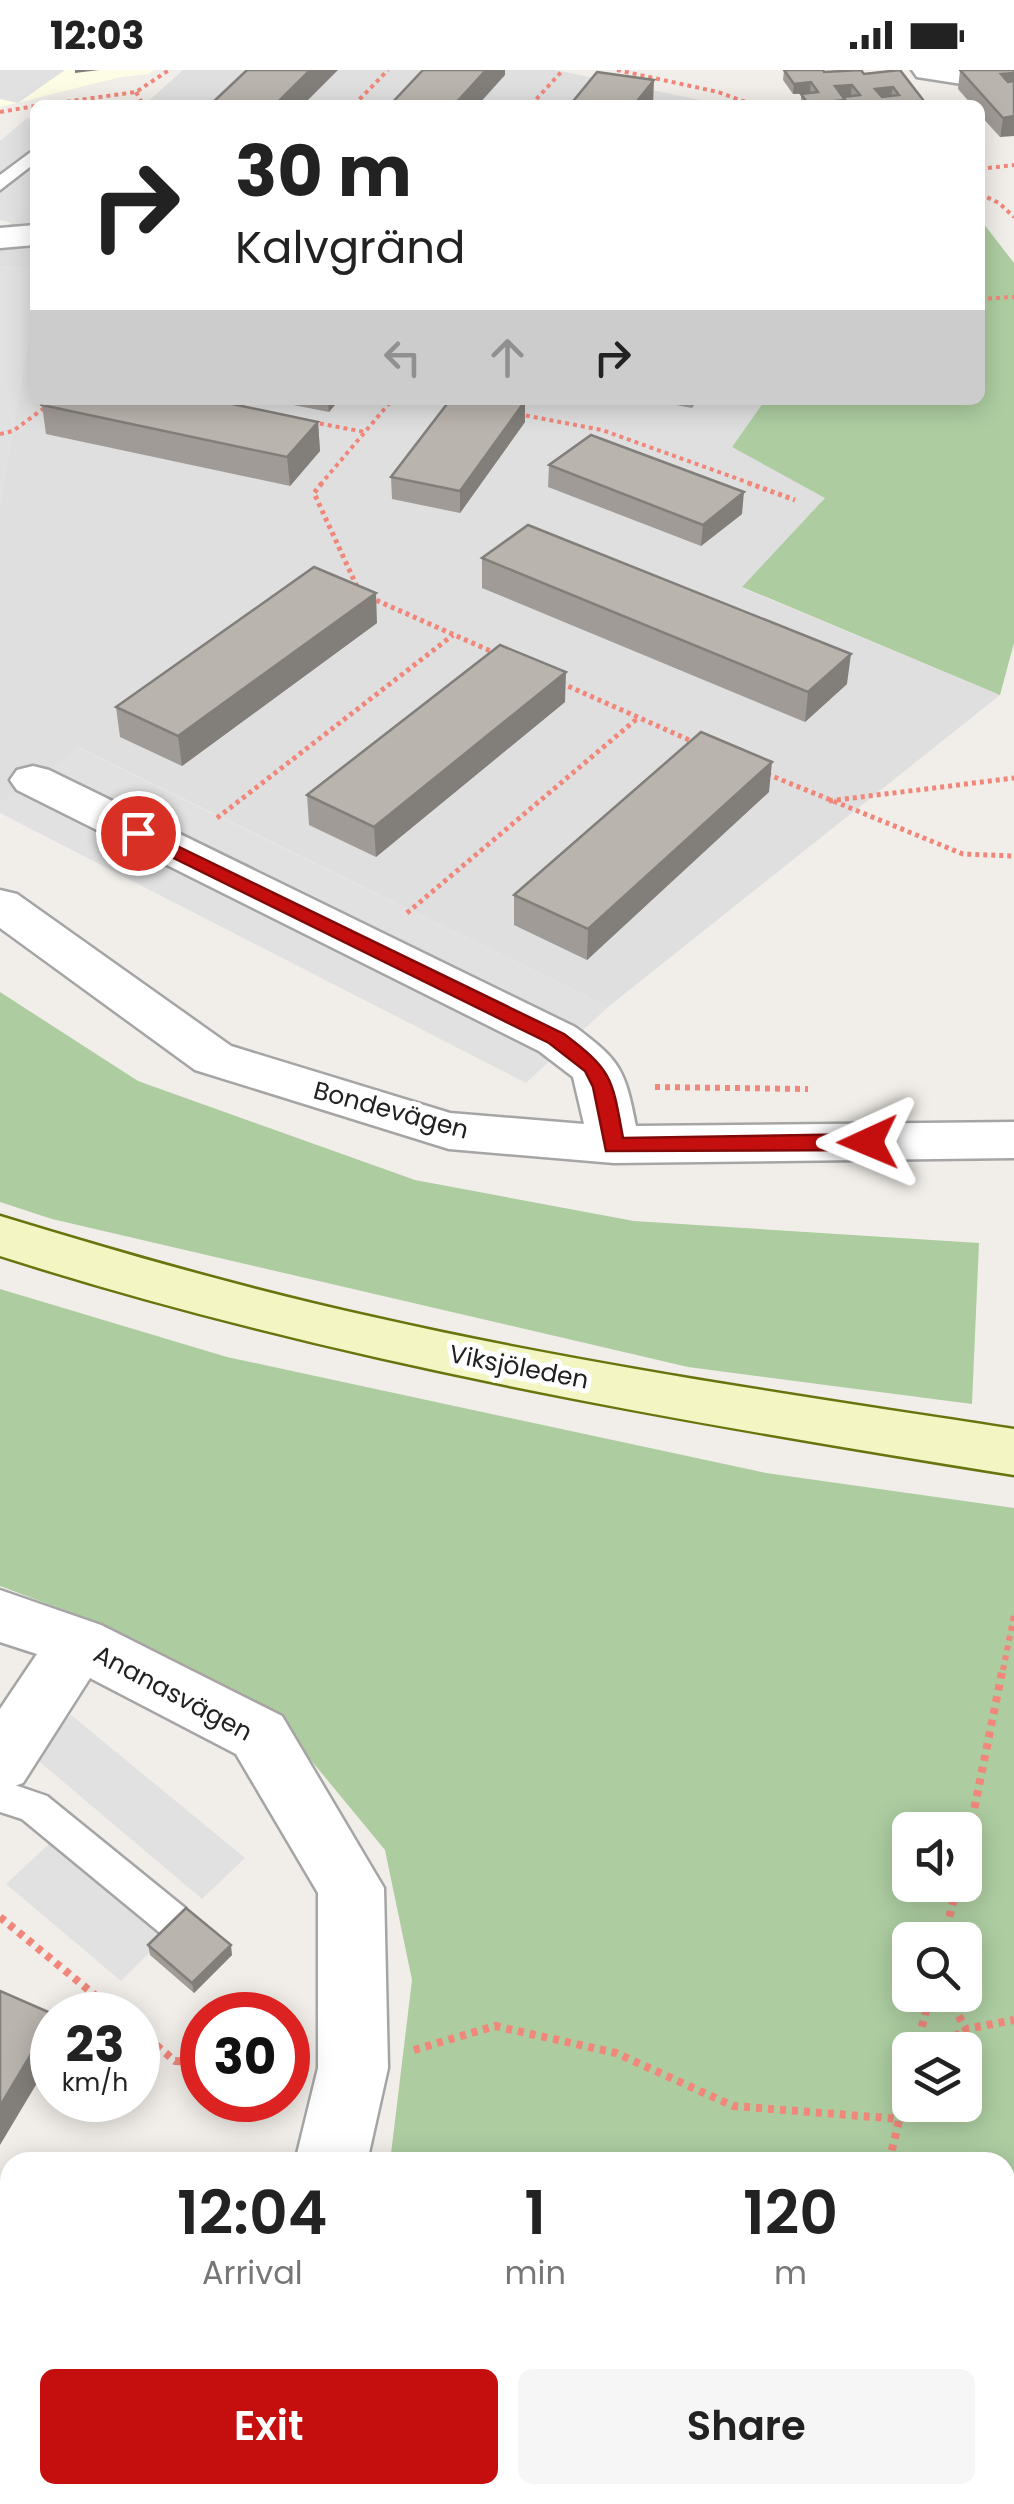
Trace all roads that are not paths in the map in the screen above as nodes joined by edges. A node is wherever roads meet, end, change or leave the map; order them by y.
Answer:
1 (928, 70) edge
2 (1014, 74) edge
3 (30, 158) edge
4 (0, 185) edge
5 (30, 235) edge
6 (0, 238) edge
7 (33, 780) dead end
8 (0, 906) edge
9 (1014, 1140) edge
10 (614, 1145) junction
11 (10, 1240) edge
12 (1014, 1452) edge
13 (0, 1616) edge
14 (79, 1644) junction
15 (0, 1763) edge
16 (0, 1796) edge
17 (172, 1920) edge
18 (333, 2152) edge

1 - 2 street
3 - 4 lane
5 - 6 street
7 - 10 street
8 - 10 street, Bondevägen
9 - 10 street, Bondevägen
11 - 12 main road, Viksjöleden
13 - 14 street, Ananasvägen
14 - 15 street
14 - 18 street, Ananasvägen
16 - 17 lane

